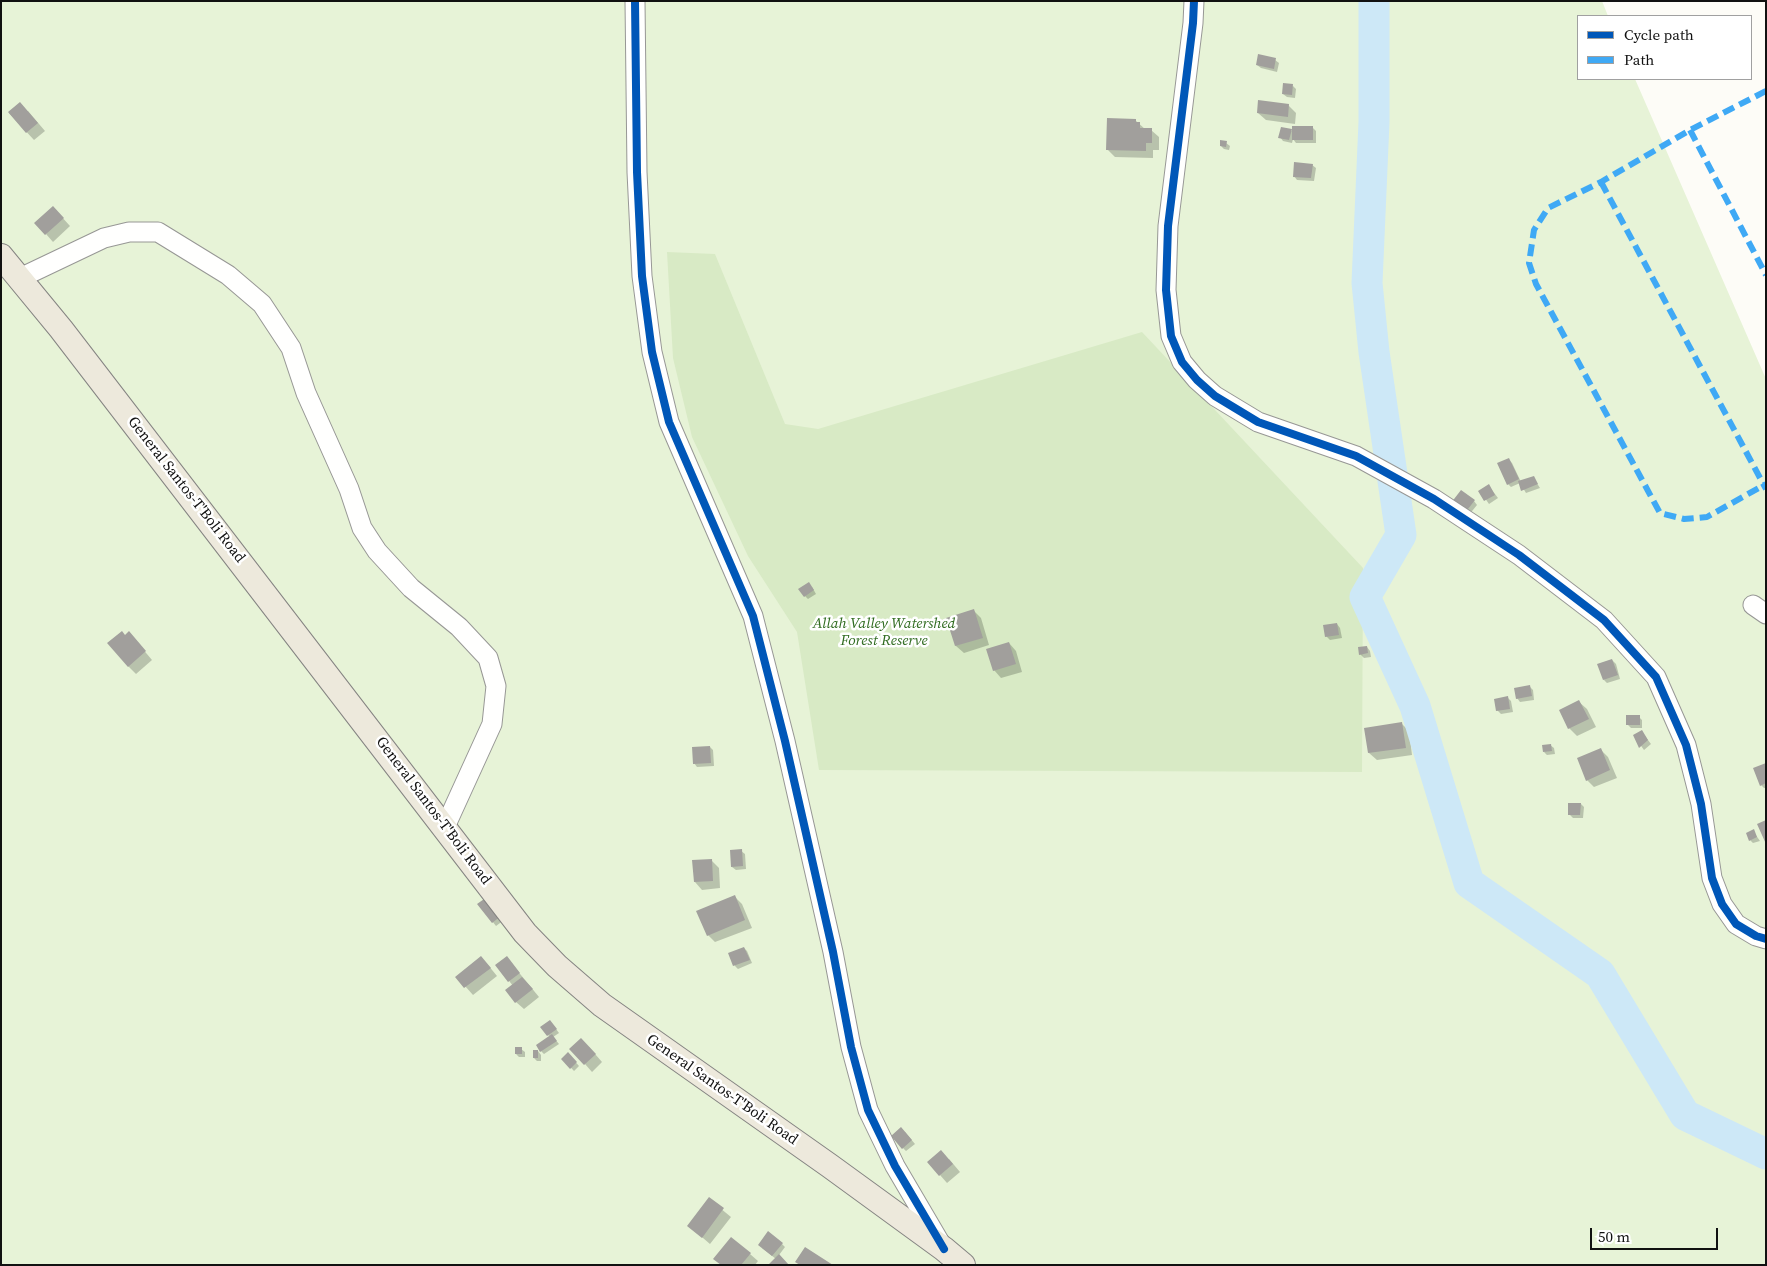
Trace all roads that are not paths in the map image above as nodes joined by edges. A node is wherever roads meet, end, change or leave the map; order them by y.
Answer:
1 (635, 1) edge
2 (1194, 1) edge
3 (1, 256) edge
4 (20, 278) junction
5 (445, 827) junction
6 (1766, 939) edge
7 (944, 1249) junction
8 (963, 1265) edge

1 - 7 street
2 - 6 street
3 - 4 main road, General Santos-T'Boli Road
4 - 5 main road, General Santos-T'Boli Road
4 - 5 street
5 - 7 main road, General Santos-T'Boli Road
7 - 8 main road, General Santos-T'Boli Road

